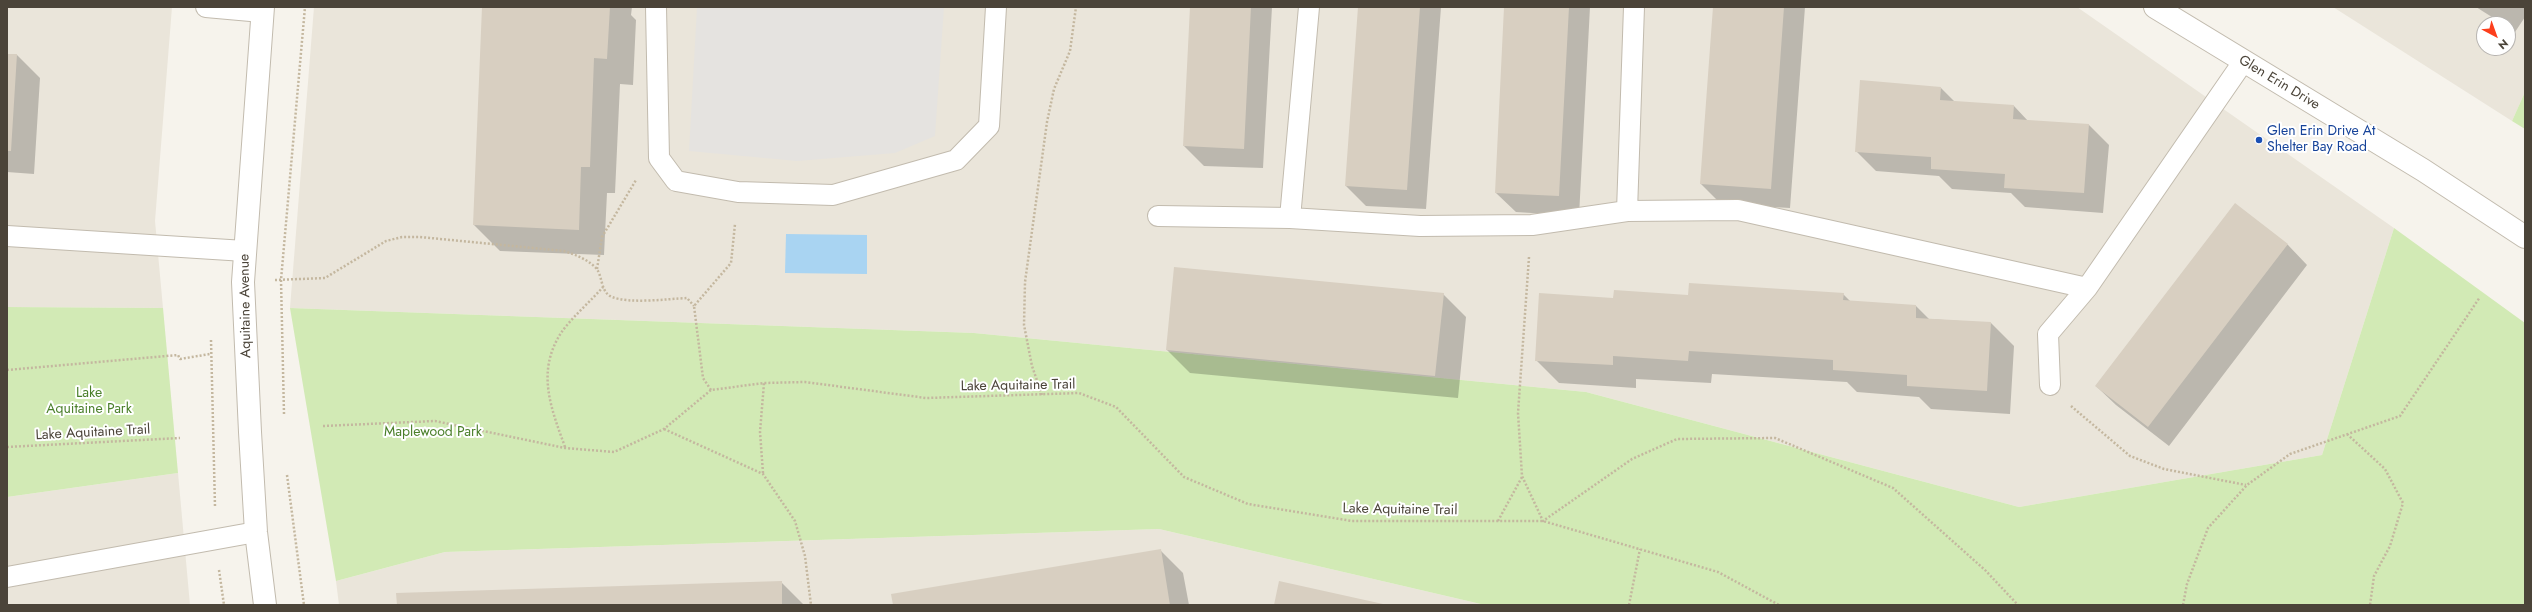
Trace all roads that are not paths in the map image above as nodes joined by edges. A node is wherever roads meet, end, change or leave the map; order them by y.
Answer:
1 (206, 7) edge
2 (656, 7) edge
3 (996, 7) edge
4 (1309, 7) edge
5 (1634, 7) edge
6 (2155, 7) edge
7 (262, 9) edge
8 (2243, 62) junction
9 (1627, 211) junction
10 (1158, 216) dead end
11 (1290, 218) junction
12 (7, 236) edge
13 (2525, 237) edge
14 (245, 252) junction
15 (2087, 288) junction
16 (2050, 385) road end
17 (256, 532) junction
18 (7, 577) edge
19 (265, 605) edge

1 - 7 lane
2 - 3 lane
4 - 11 lane
5 - 9 lane
6 - 8 street, Glen Erin Drive
7 - 14 street, Aquitaine Avenue
8 - 13 street, Glen Erin Drive
8 - 15 lane
9 - 11 lane
9 - 15 lane
10 - 11 lane
12 - 14 lane
14 - 17 street, Aquitaine Avenue
15 - 16 lane
17 - 18 lane
17 - 19 street, Aquitaine Avenue

